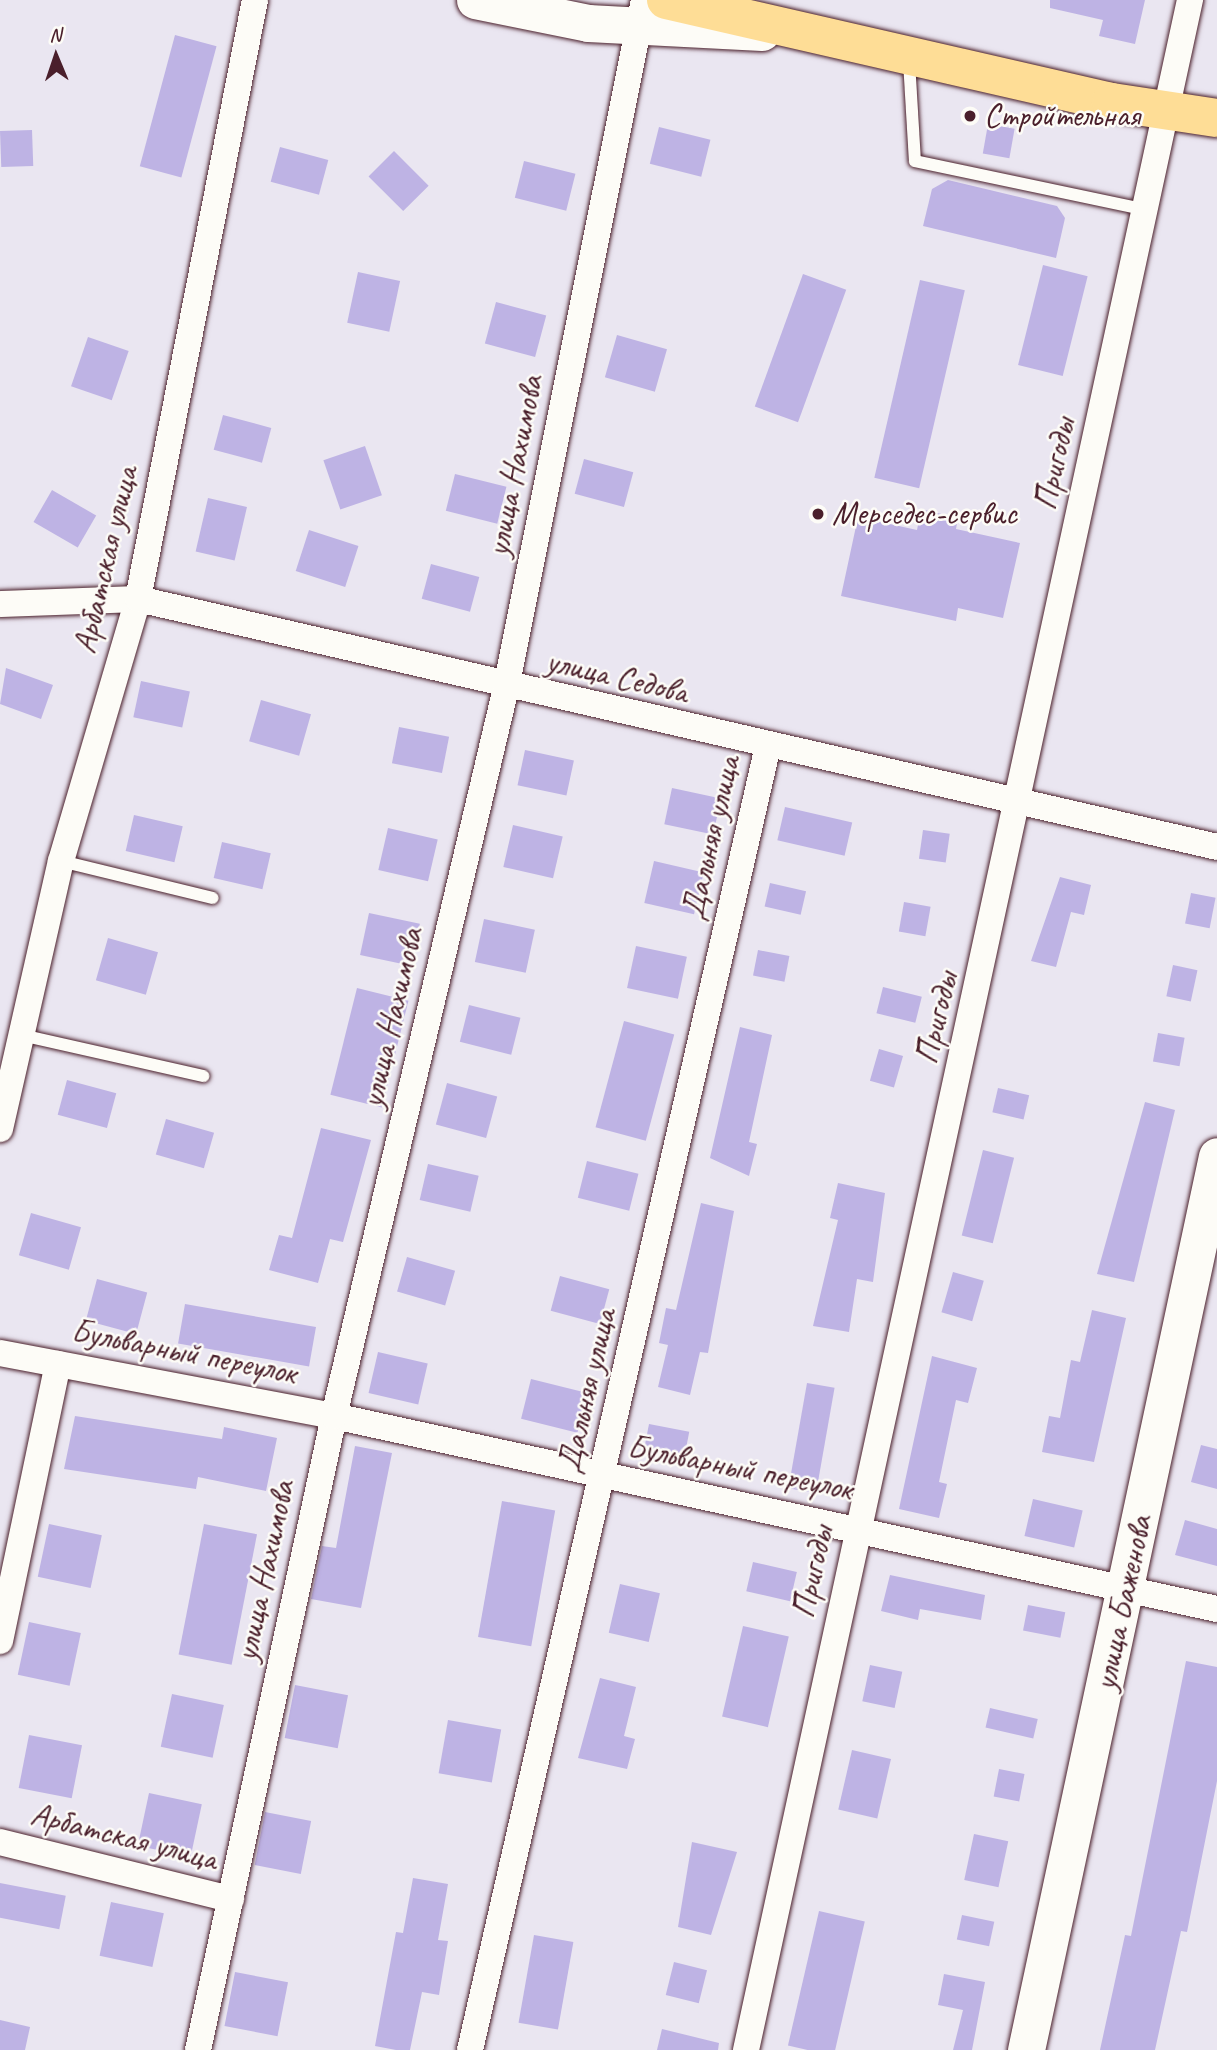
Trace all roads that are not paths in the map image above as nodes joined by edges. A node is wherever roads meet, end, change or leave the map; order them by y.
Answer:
1 (255, 0) edge
2 (475, 0) edge
3 (666, 0) edge
4 (720, 0) edge
5 (1191, 0) edge
6 (641, 14) edge
7 (804, 33) junction
8 (909, 58) junction
9 (1164, 110) junction
10 (1217, 118) edge
11 (1143, 209) junction
12 (138, 599) junction
13 (0, 604) edge
14 (506, 688) junction
15 (768, 746) junction
16 (1020, 804) junction
17 (1217, 847) edge
18 (61, 861) junction
19 (212, 898) dead end
20 (21, 1035) junction
21 (203, 1076) dead end
22 (0, 1129) edge
23 (1217, 1156) edge
24 (0, 1353) edge
25 (58, 1364) junction
26 (334, 1416) junction
27 (604, 1476) junction
28 (858, 1527) junction
29 (1127, 1586) junction
30 (5, 1596) edge
31 (1217, 1609) edge
32 (0, 1641) edge
33 (0, 1842) edge
34 (231, 1899) junction
35 (198, 2050) edge
36 (470, 2050) edge
37 (746, 2050) edge
38 (1026, 2050) edge

1 - 12 street, Арбатская улица
2 - 6 street
3 - 7 main road
4 - 7 street
5 - 9 street, Пригоды
6 - 7 street
6 - 14 street, улица Нахимова
7 - 8 main road
8 - 9 main road
8 - 11 lane
9 - 10 main road
9 - 11 street, Пригоды
11 - 16 street, Пригоды
12 - 13 street, улица Седова
12 - 14 street, улица Седова
12 - 18 street, Арбатская улица
14 - 15 street, улица Седова
14 - 26 street, улица Нахимова
15 - 16 street, улица Седова
15 - 27 street, Дальняя улица
16 - 17 street, улица Седова
16 - 28 street, Пригоды
18 - 19 lane
18 - 20 street, Арбатская улица
20 - 21 lane
20 - 22 street, Арбатская улица
23 - 29 street, улица Баженова
24 - 25 street, Бульварный переулок
25 - 26 street, Бульварный переулок
25 - 30 street
26 - 27 street, Бульварный переулок
26 - 34 street, улица Нахимова
27 - 28 street, Бульварный переулок
27 - 36 street, Дальняя улица
28 - 29 street, Бульварный переулок
28 - 37 street, Пригоды
29 - 31 street, Бульварный переулок
29 - 38 street, улица Баженова
30 - 32 street
33 - 34 street, Арбатская улица
34 - 35 street, улица Нахимова

